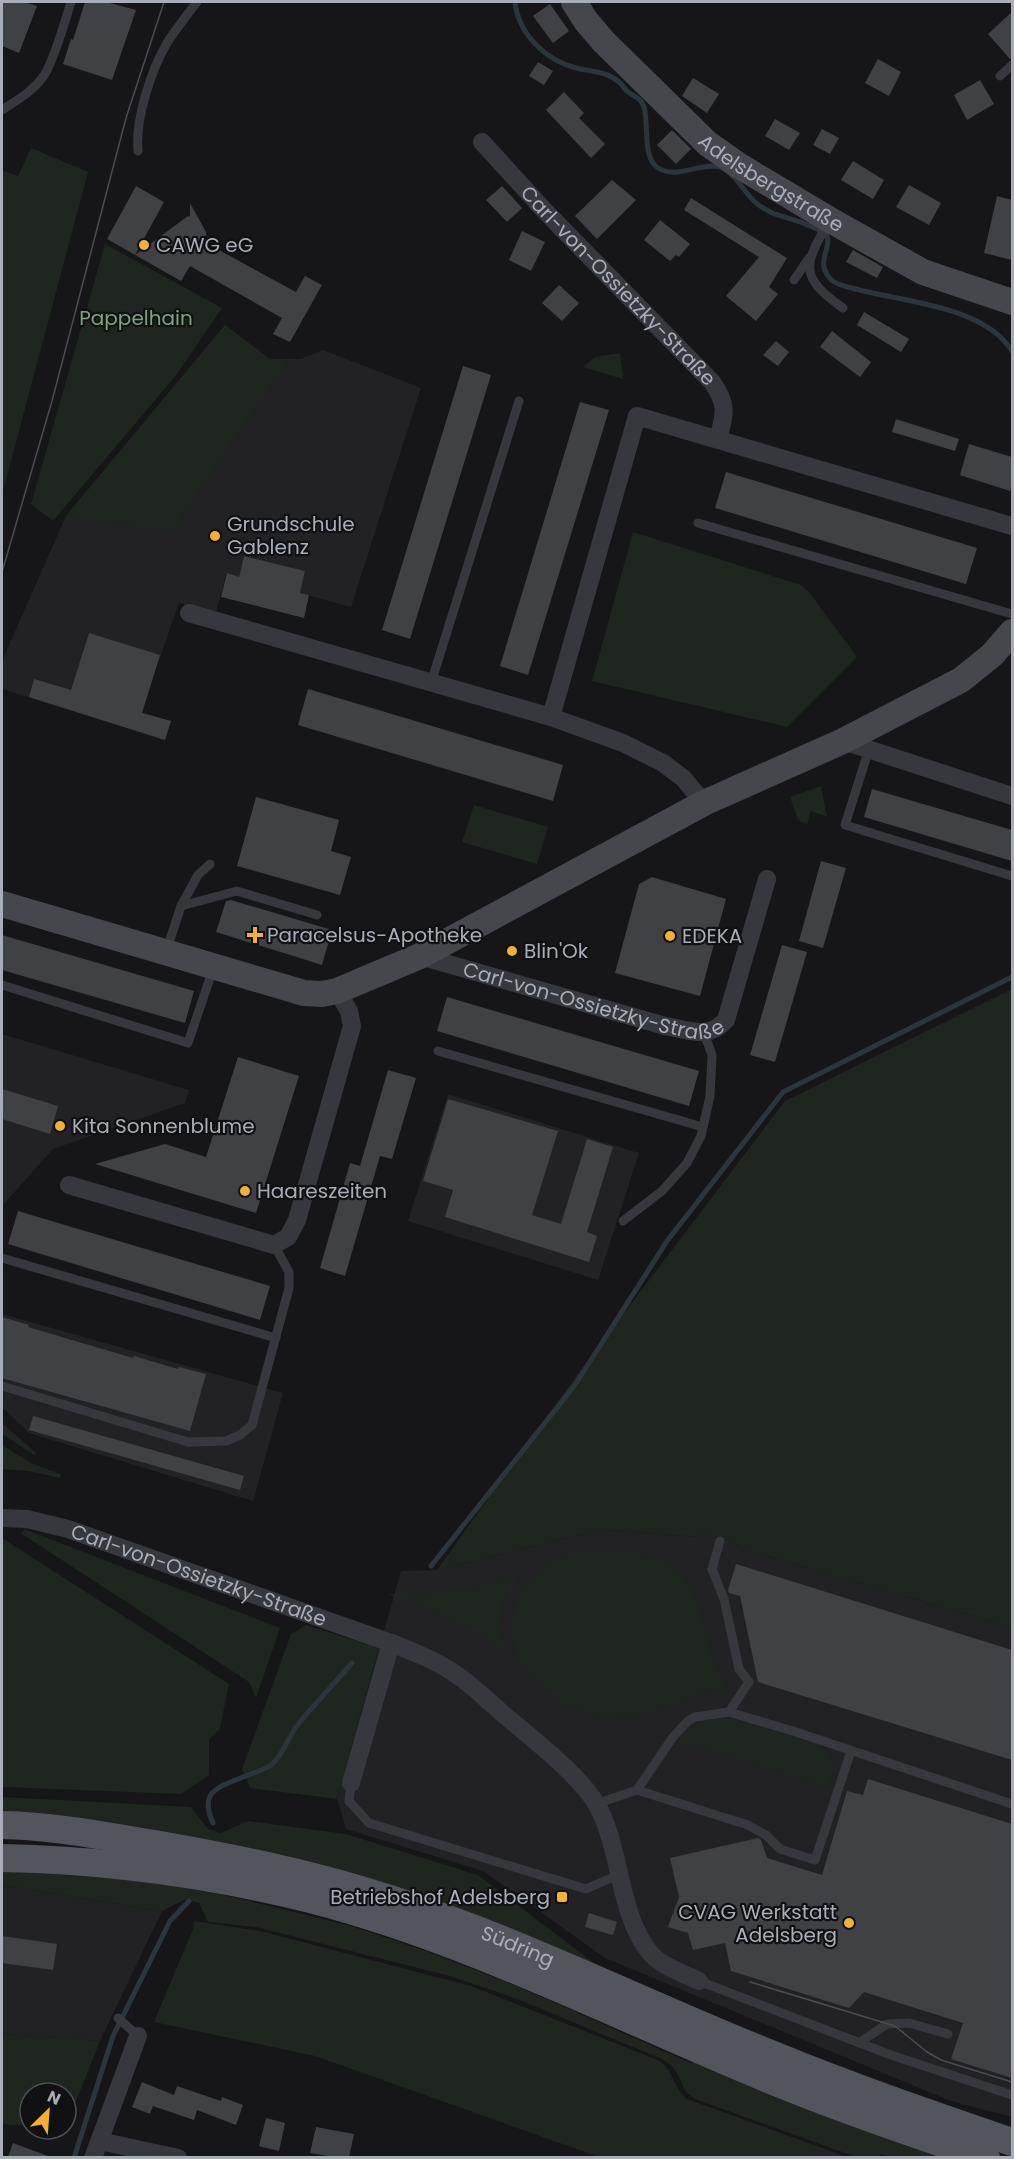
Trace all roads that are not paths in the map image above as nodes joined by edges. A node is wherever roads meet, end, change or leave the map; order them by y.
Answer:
1 (71, 2) edge
2 (197, 2) edge
3 (574, 2) edge
4 (1012, 65) edge
5 (1000, 76) dead end
6 (2, 110) edge
7 (482, 142) dead end
8 (138, 151) dead end
9 (826, 227) junction
10 (809, 258) junction
11 (794, 280) dead end
12 (1012, 302) edge
13 (843, 308) dead end
14 (519, 402) dead end
15 (718, 439) junction
16 (698, 523) dead end
17 (1012, 526) edge
18 (189, 614) dead end
19 (1012, 614) edge
20 (1012, 632) edge
21 (431, 683) junction
22 (551, 717) junction
23 (843, 741) junction
24 (869, 750) junction
25 (1012, 796) edge
26 (704, 803) junction
27 (210, 864) dead end
28 (1012, 876) edge
29 (767, 879) dead end
30 (2, 904) edge
31 (181, 906) junction
32 (317, 915) dead end
33 (166, 952) junction
34 (420, 956) junction
35 (214, 966) junction
36 (2, 985) edge
37 (337, 991) junction
38 (704, 1033) junction
39 (438, 1051) dead end
40 (703, 1126) junction
41 (69, 1185) dead end
42 (623, 1221) dead end
43 (274, 1245) junction
44 (2, 1258) edge
45 (276, 1338) junction
46 (2, 1386) edge
47 (2, 1518) edge
48 (720, 1541) dead end
49 (391, 1643) junction
50 (729, 1712) junction
51 (851, 1751) junction
52 (351, 1783) joint
53 (637, 1790) junction
54 (596, 1804) junction
55 (1012, 1804) edge
56 (2, 1825) edge
57 (2, 1858) edge
58 (620, 1874) junction
59 (699, 1981) joint
60 (118, 2018) dead end
61 (133, 2031) joint
62 (948, 2034) dead end
63 (859, 2043) junction
64 (1012, 2095) edge
65 (1012, 2142) edge
66 (96, 2149) edge
67 (178, 2157) edge
68 (986, 2157) edge

1 - 6 lane
2 - 8 lane
3 - 9 street, Adelsbergstraße
4 - 5 lane
7 - 15 street, Carl-von-Ossietzky-Straße
9 - 10 lane
9 - 12 street, Adelsbergstraße
10 - 11 lane
10 - 13 lane
14 - 21 lane
15 - 17 street
15 - 22 street
16 - 19 lane
18 - 21 street
20 - 23 street, Carl-von-Ossietzky-Straße
21 - 22 street
22 - 26 street
23 - 24 street
23 - 26 street, Carl-von-Ossietzky-Straße
24 - 25 street
24 - 28 lane
26 - 34 street, Carl-von-Ossietzky-Straße
27 - 31 lane
29 - 38 street, Carl-von-Ossietzky-Straße
30 - 33 street, Carl-von-Ossietzky-Straße
31 - 32 lane
31 - 33 lane
33 - 35 street, Carl-von-Ossietzky-Straße
34 - 37 street, Carl-von-Ossietzky-Straße
34 - 38 street, Carl-von-Ossietzky-Straße
35 - 36 lane
35 - 37 street, Carl-von-Ossietzky-Straße
37 - 43 street
38 - 40 lane
39 - 40 lane
40 - 42 lane
41 - 43 street
43 - 45 lane
44 - 45 lane
45 - 46 lane
47 - 49 street, Carl-von-Ossietzky-Straße
48 - 50 lane
49 - 52 street
49 - 54 street, Carl-von-Ossietzky-Straße
50 - 51 lane
50 - 53 lane
51 - 53 lane
51 - 55 lane
52 - 58 lane
53 - 54 lane
54 - 58 street, Carl-von-Ossietzky-Straße
56 - 65 main road, Südring
57 - 68 main road, Südring
58 - 59 street, Carl-von-Ossietzky-Straße
59 - 63 lane
60 - 61 lane
61 - 66 street
62 - 63 lane
63 - 64 lane
66 - 67 street

